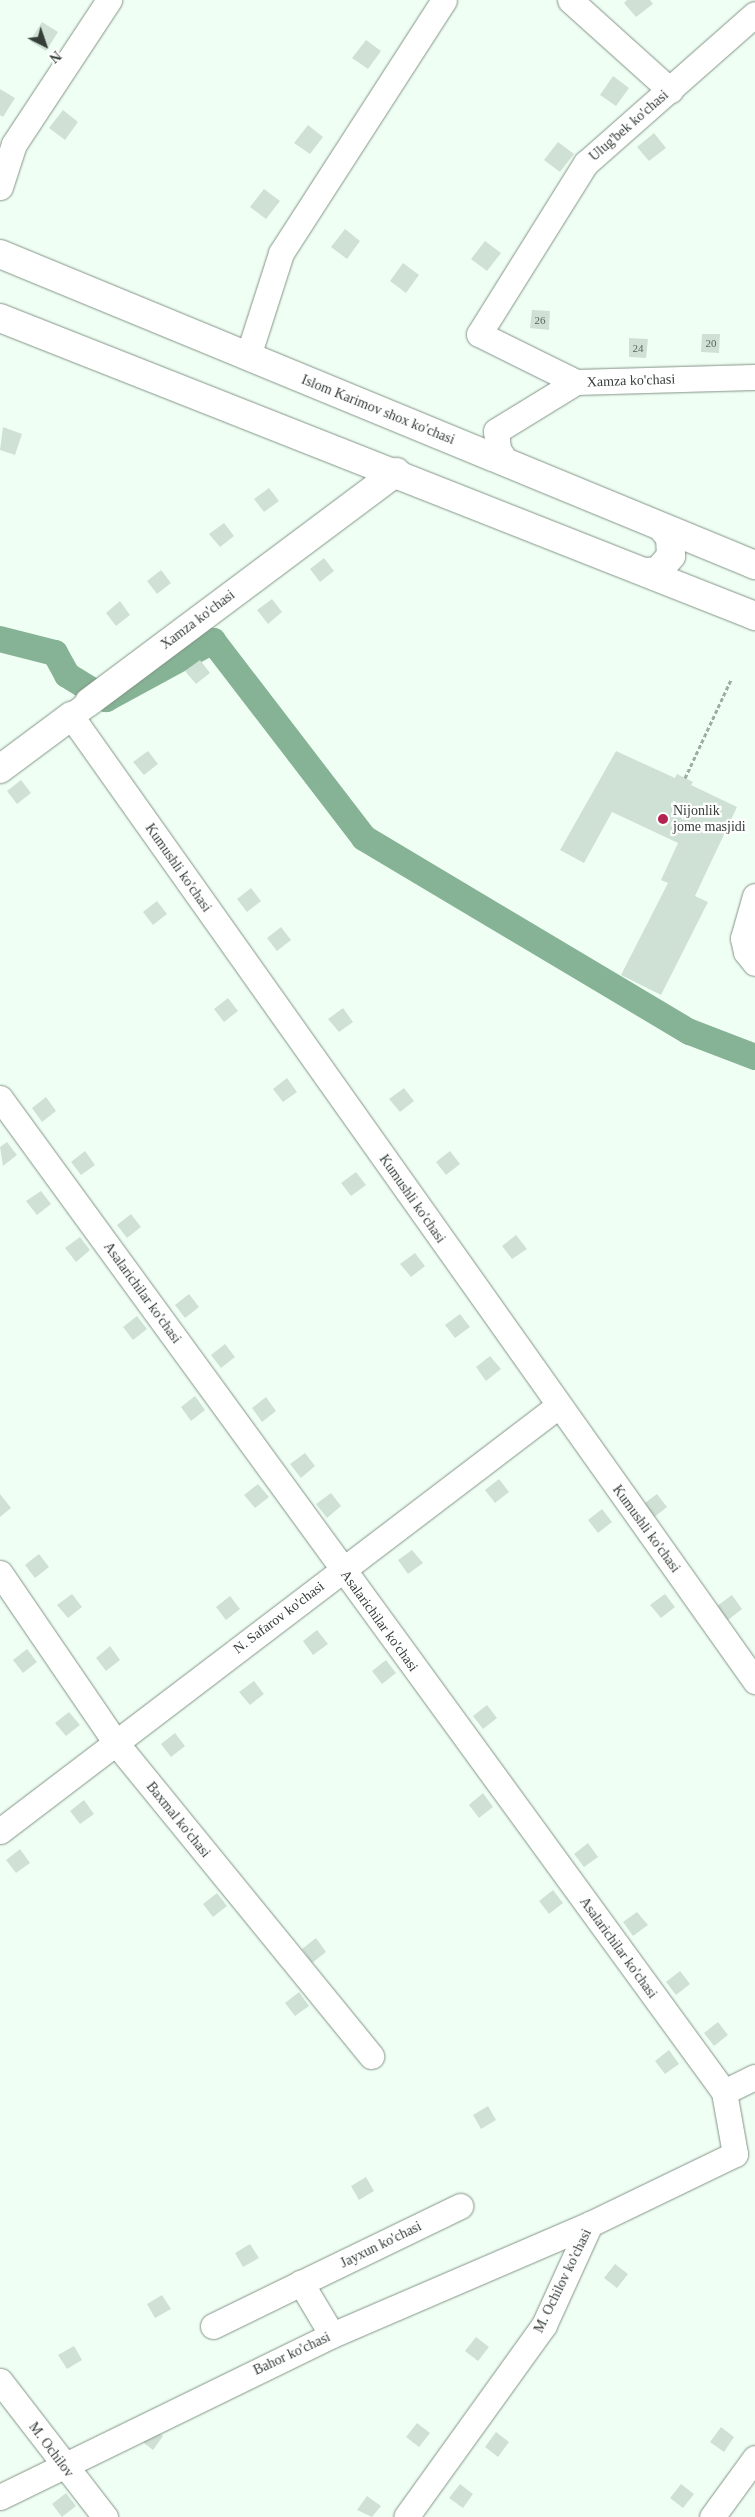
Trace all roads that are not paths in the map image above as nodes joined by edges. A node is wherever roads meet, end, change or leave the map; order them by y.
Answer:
1 (109, 0) edge
2 (444, 0) edge
3 (570, 0) edge
4 (755, 14) edge
5 (670, 90) junction
6 (0, 188) edge
7 (0, 254) edge
8 (0, 318) edge
9 (248, 356) junction
10 (755, 377) edge
11 (576, 382) junction
12 (507, 463) junction
13 (396, 472) junction
14 (663, 529) junction
15 (755, 565) edge
16 (645, 572) junction
17 (755, 616) edge
18 (89, 702) junction
19 (0, 769) edge
20 (755, 896) edge
21 (755, 963) edge
22 (0, 1098) edge
23 (558, 1406) junction
24 (342, 1570) junction
25 (0, 1573) edge
26 (755, 1681) edge
27 (116, 1743) junction
28 (0, 1831) edge
29 (371, 2056) dead end
30 (755, 2077) edge
31 (724, 2092) junction
32 (735, 2154) joint
33 (460, 2206) dead end
34 (590, 2224) junction
35 (302, 2284) junction
36 (213, 2326) dead end
37 (332, 2335) junction
38 (0, 2381) edge
39 (755, 2458) edge
40 (61, 2464) junction
41 (0, 2497) edge
42 (105, 2517) edge
43 (406, 2517) edge
44 (712, 2517) edge

1 - 6 street
2 - 9 street
3 - 5 street
4 - 5 street, Ulug'bek ko'chasi
5 - 11 street, Ulug'bek ko'chasi
7 - 9 main road, Islom Karimov shox ko'chasi
8 - 13 main road
9 - 12 main road, Islom Karimov shox ko'chasi
10 - 11 street, Xamza ko'chasi
11 - 12 street, Xamza ko'chasi
12 - 14 main road, Islom Karimov shox ko'chasi
13 - 16 main road
13 - 18 main road, Xamza ko'chasi
14 - 15 main road, Islom Karimov shox ko'chasi
14 - 16 main road
16 - 17 main road
18 - 19 main road, Xamza ko'chasi
18 - 23 street, Kumushli ko'chasi
20 - 21 street
22 - 24 street, Asalarichilar ko'chasi
23 - 24 street, N. Safarov ko'chasi
23 - 26 street, Kumushli ko'chasi
24 - 27 street, N. Safarov ko'chasi
24 - 31 street, Asalarichilar ko'chasi
25 - 27 street, Baxmal ko'chasi
27 - 28 street, N. Safarov ko'chasi
27 - 29 street, Baxmal ko'chasi
30 - 31 street
31 - 32 street, Asalarichilar ko'chasi
32 - 34 street, M. Ochilov ko'chasi
33 - 35 street, Jayxun ko'chasi
34 - 37 street, Bahor ko'chasi
34 - 43 street, M. Ochilov ko'chasi
35 - 36 street, Jayxun ko'chasi
35 - 37 street
37 - 40 street, Bahor ko'chasi
38 - 40 street, M. Ochilov
39 - 44 street
40 - 41 street, Bahor ko'chasi
40 - 42 street, M. Ochilov

